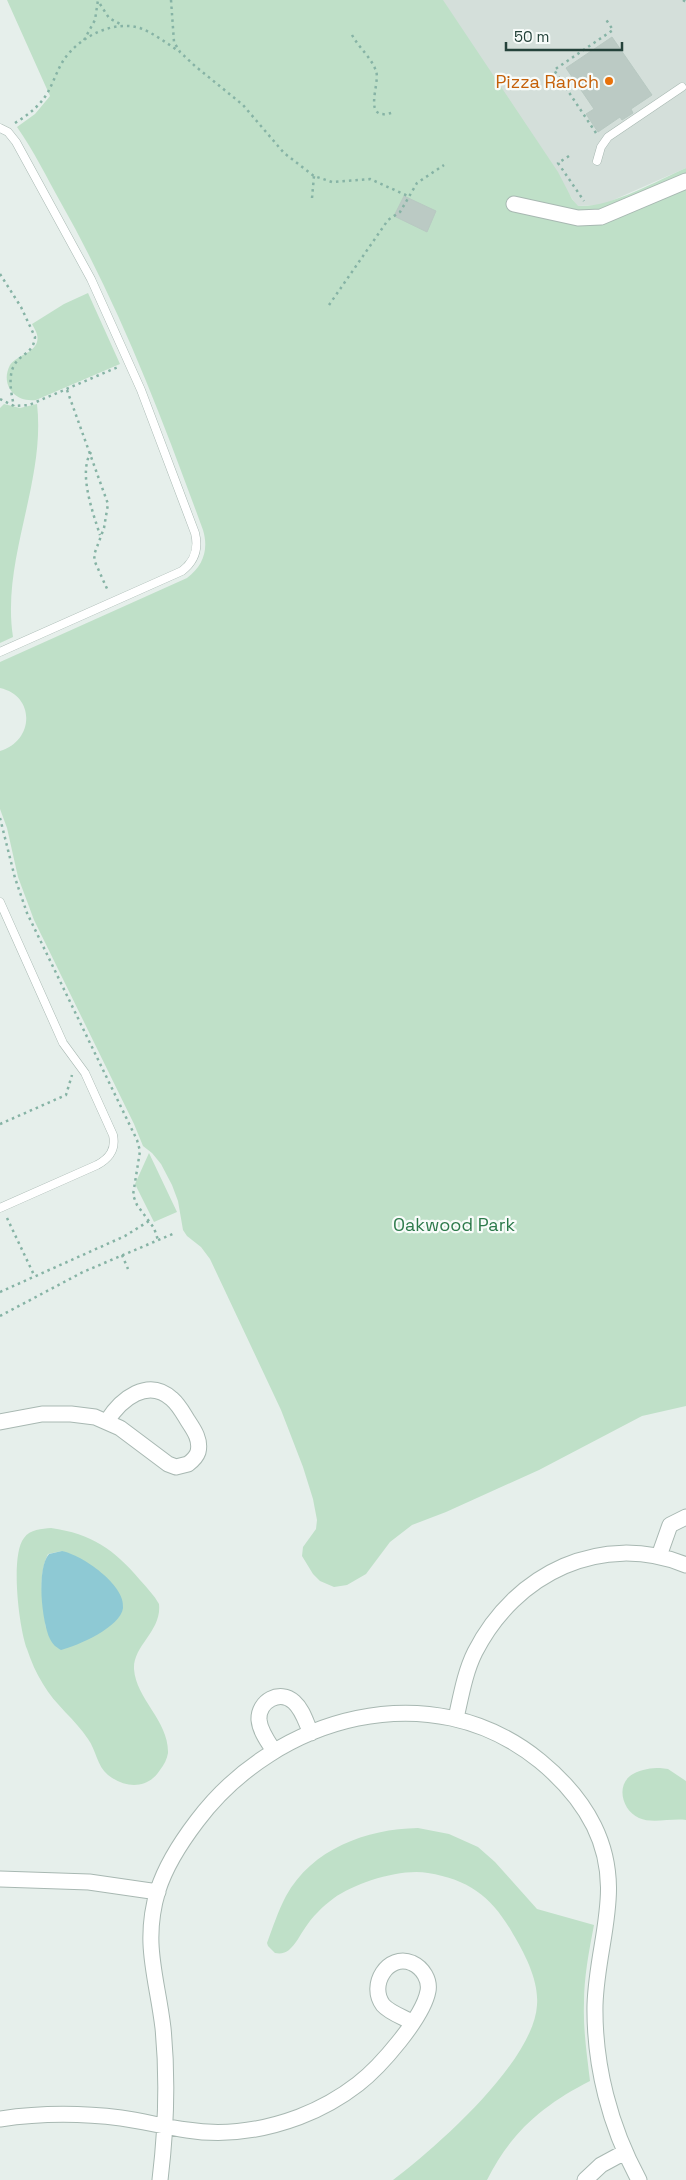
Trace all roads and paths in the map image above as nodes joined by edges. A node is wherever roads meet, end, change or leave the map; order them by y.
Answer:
1 (98, 0) edge
2 (170, 0) edge
3 (605, 18) dead end
4 (126, 26) junction
5 (352, 35) dead end
6 (78, 45) junction
7 (180, 52) junction
8 (682, 87) dead end
9 (394, 112) dead end
10 (3, 129) edge
11 (599, 136) dead end
12 (569, 156) dead end
13 (596, 161) dead end
14 (444, 165) dead end
15 (314, 176) junction
16 (686, 180) edge
17 (408, 196) junction
18 (312, 198) dead end
19 (584, 201) dead end
20 (514, 204) dead end
21 (0, 274) edge
22 (329, 305) dead end
23 (13, 358) dead end
24 (129, 362) junction
25 (6, 385) dead end
26 (67, 390) junction
27 (0, 399) edge
28 (14, 406) junction
29 (90, 452) junction
30 (100, 537) junction
31 (113, 602) junction
32 (0, 652) edge
33 (0, 818) edge
34 (0, 902) edge
35 (80, 1066) junction
36 (0, 1124) edge
37 (1, 1208) edge
38 (150, 1221) junction
39 (175, 1233) dead end
40 (158, 1240) junction
41 (122, 1254) junction
42 (128, 1268) dead end
43 (34, 1276) junction
44 (0, 1292) edge
45 (0, 1316) edge
46 (107, 1421) junction
47 (0, 1422) edge
48 (686, 1517) edge
49 (660, 1556) junction
50 (686, 1565) edge
51 (456, 1718) junction
52 (311, 1733) junction
53 (274, 1751) junction
54 (0, 1879) edge
55 (158, 1892) junction
56 (412, 2022) dead end
57 (0, 2119) edge
58 (165, 2126) junction
59 (625, 2152) junction
60 (160, 2180) edge
61 (585, 2180) edge
62 (639, 2180) edge

1 - 4 path
1 - 6 path
2 - 7 path
3 - 11 path
4 - 6 path
4 - 7 path
5 - 9 path
6 - 10 path
7 - 15 path
8 - 13 lane
10 - 24 lane
12 - 19 path
14 - 17 path
15 - 17 path
15 - 18 path
16 - 20 street
17 - 22 path
21 - 23 path
24 - 26 path
24 - 31 lane
25 - 28 path
26 - 28 path
26 - 29 path
27 - 28 path
29 - 30 path
29 - 30 path
30 - 31 path
31 - 32 lane
33 - 38 path
34 - 35 lane
35 - 36 path
35 - 37 lane
37 - 43 path
38 - 40 path
38 - 43 path
39 - 40 path
40 - 41 path
41 - 42 path
41 - 45 path
43 - 44 path
46 - 46 street
46 - 47 street
48 - 49 street
49 - 50 street
49 - 51 street
51 - 52 street
51 - 59 street
52 - 53 street
52 - 53 street
53 - 55 street
54 - 55 street
55 - 58 street
56 - 58 street
57 - 58 street
58 - 60 street
59 - 61 street
59 - 62 street

